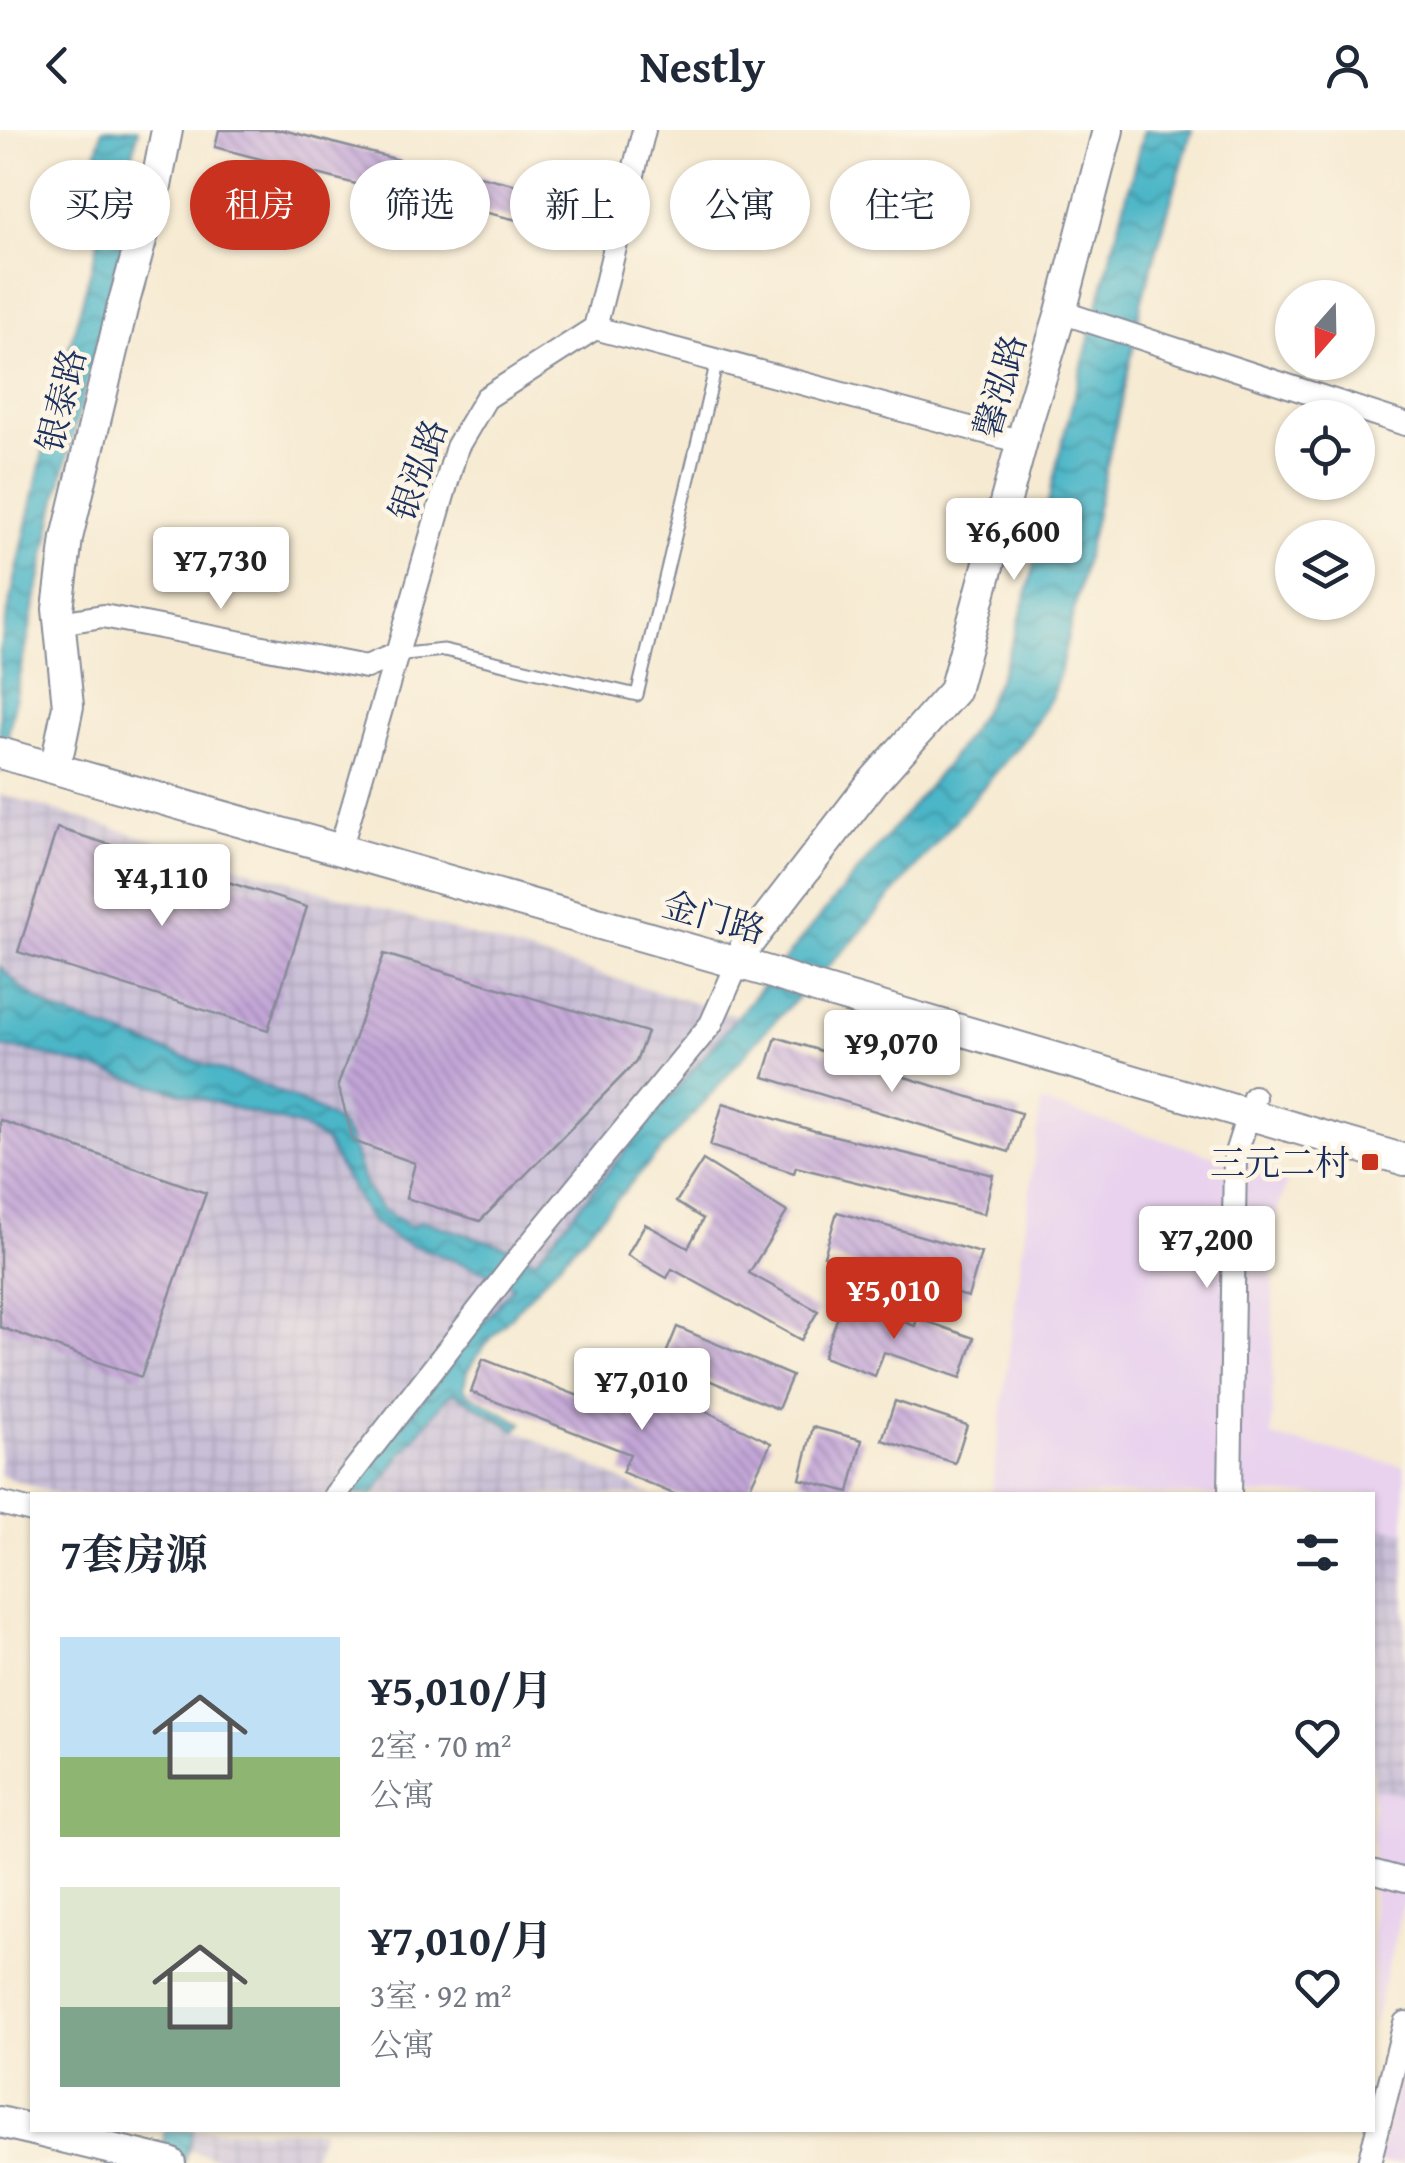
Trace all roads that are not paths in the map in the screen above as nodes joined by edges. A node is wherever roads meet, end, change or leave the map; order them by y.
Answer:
1 (167, 130) edge
2 (644, 130) edge
3 (1108, 130) edge
4 (1071, 315) junction
5 (596, 328) junction
6 (717, 360) junction
7 (1405, 424) edge
8 (1022, 442) junction
9 (59, 623) junction
10 (395, 655) junction
11 (8, 746) edge
12 (59, 750) junction
13 (345, 832) junction
14 (741, 955) junction
15 (1251, 1106) junction
16 (1405, 1142) edge
17 (1405, 1160) edge
18 (337, 1492) edge
19 (1230, 1492) edge
20 (0, 1502) edge
21 (30, 1510) edge
22 (1375, 1872) edge
23 (1405, 1880) edge
24 (1405, 2022) edge
25 (0, 2122) edge
26 (30, 2129) edge
27 (42, 2132) edge
28 (170, 2163) edge
29 (1369, 2163) edge

1 - 9 main road, 银泰路
2 - 5 street
3 - 4 main road, 馨泓路
4 - 7 street
4 - 8 main road, 馨泓路
5 - 6 street
5 - 10 street, 银泓路
6 - 8 street
6 - 10 lane
8 - 14 main road, 馨泓路
9 - 10 street
9 - 12 main road, 银泰路
10 - 13 street, 银泓路
11 - 12 main road, 金门路
11 - 14 main road, 金门路
12 - 13 main road, 金门路
13 - 14 main road, 金门路
14 - 15 main road, 金门路
14 - 18 street
15 - 16 main road, 金门路
15 - 17 main road, 金门路
15 - 19 street
20 - 21 street
22 - 23 street
24 - 29 street
25 - 26 main road
27 - 28 main road

